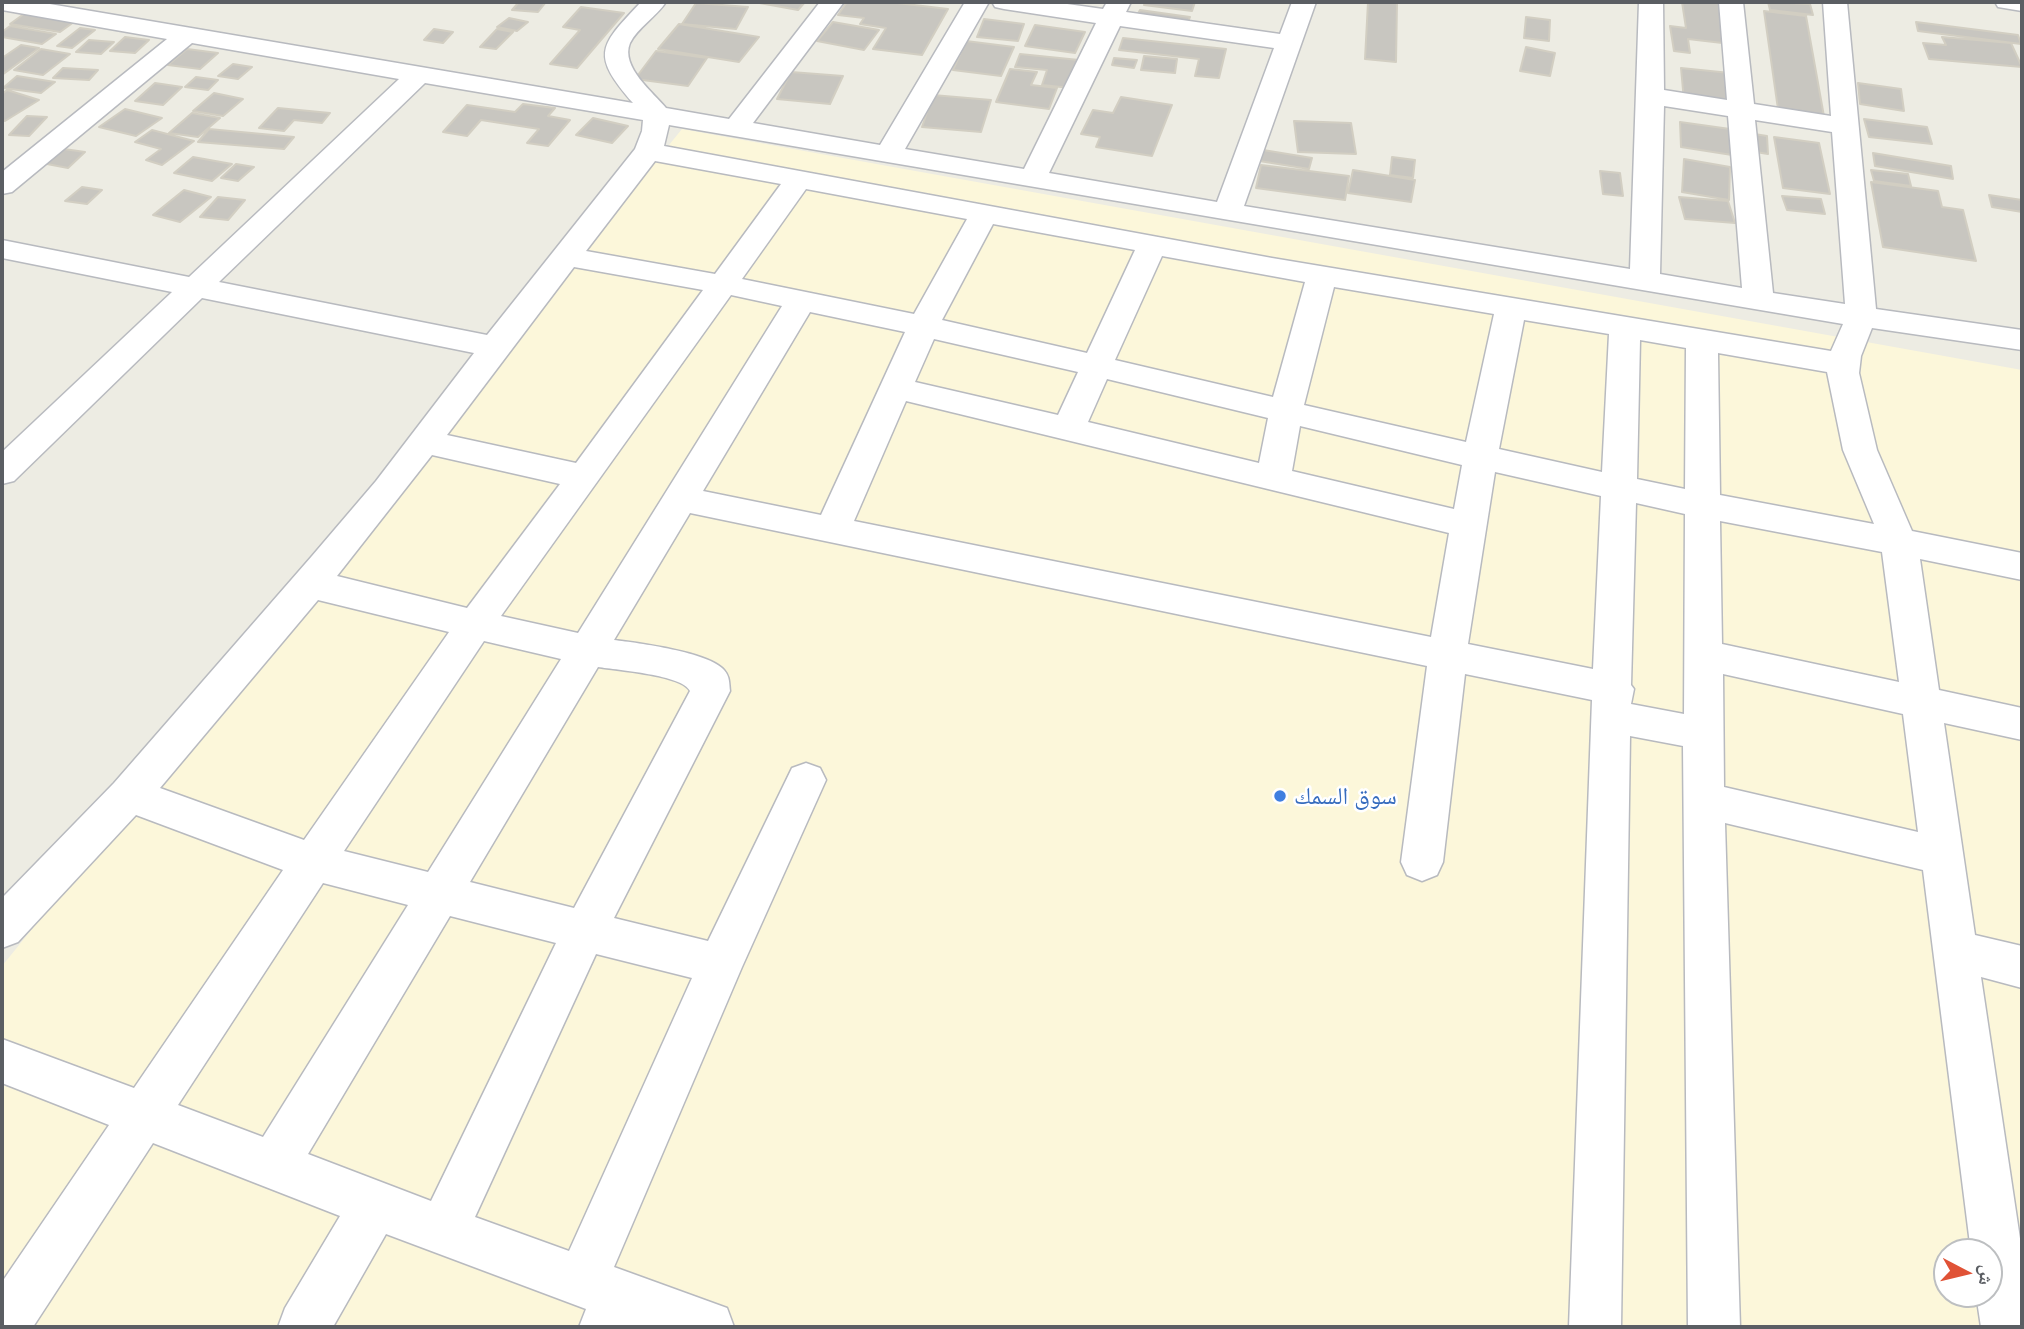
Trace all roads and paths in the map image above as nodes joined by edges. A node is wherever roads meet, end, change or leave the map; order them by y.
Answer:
1 (654, 2) edge
2 (832, 2) edge
3 (977, 2) edge
4 (1004, 2) edge
5 (1304, 2) edge
6 (1651, 2) edge
7 (1731, 2) edge
8 (1835, 2) edge
9 (2007, 2) edge
10 (2, 3) edge
11 (2022, 4) edge
12 (1115, 9) edge
13 (188, 34) junction
14 (1289, 43) junction
15 (420, 73) junction
16 (1651, 96) junction
17 (1741, 110) junction
18 (656, 113) junction
19 (737, 126) junction
20 (1846, 126) junction
21 (648, 151) junction
22 (890, 153) junction
23 (1032, 178) junction
24 (798, 180) junction
25 (2, 186) edge
26 (1227, 212) junction
27 (984, 214) junction
28 (1152, 245) junction
29 (2, 249) edge
30 (565, 256) junction
31 (1322, 275) junction
32 (1645, 279) junction
33 (724, 283) junction
34 (194, 288) junction
35 (1758, 298) junction
36 (802, 299) junction
37 (1511, 306) junction
38 (1861, 317) junction
39 (925, 324) junction
40 (1625, 327) junction
41 (1702, 338) junction
42 (2022, 340) edge
43 (495, 346) junction
44 (1843, 364) junction
45 (1096, 366) junction
46 (896, 388) junction
47 (1286, 412) junction
48 (1068, 429) junction
49 (424, 442) junction
50 (1480, 457) junction
51 (2, 472) edge
52 (584, 477) junction
53 (1273, 478) junction
54 (1621, 488) junction
55 (680, 499) junction
56 (1702, 503) junction
57 (1468, 525) junction
58 (832, 530) junction
59 (1899, 542) junction
60 (2022, 566) edge
61 (311, 584) junction
62 (476, 624) junction
63 (588, 650) junction
64 (1447, 654) junction
65 (1703, 655) junction
66 (1921, 701) junction
67 (1613, 703) junction
68 (2022, 724) edge
69 (1704, 734) junction
70 (806, 780) dead end
71 (129, 795) junction
72 (1704, 800) junction
73 (1943, 856) junction
74 (313, 862) junction
75 (1422, 862) dead end
76 (440, 892) junction
77 (2, 928) edge
78 (584, 930) junction
79 (1955, 950) junction
80 (720, 965) junction
81 (2022, 967) edge
82 (2, 1061) edge
83 (143, 1115) junction
84 (273, 1166) junction
85 (375, 1205) junction
86 (443, 1231) junction
87 (602, 1302) edge
88 (2011, 1314) edge
89 (2, 1327) edge
90 (304, 1327) edge
91 (708, 1327) edge
92 (1595, 1327) edge
93 (1714, 1327) edge

1 - 18 street
2 - 19 street
3 - 22 street
4 - 12 street
5 - 14 street
6 - 16 street
7 - 17 street
8 - 20 street
9 - 11 street
10 - 13 street
12 - 14 street
12 - 23 street
13 - 15 street
13 - 25 street
14 - 26 street
15 - 18 street
15 - 34 street
16 - 17 street
16 - 32 street
17 - 20 street
17 - 35 street
18 - 19 street
18 - 21 street
19 - 22 street
20 - 38 street
21 - 24 street
21 - 30 street
22 - 23 street
23 - 26 street
24 - 27 street
24 - 33 street
26 - 32 street
27 - 28 street
27 - 39 street
28 - 31 street
28 - 45 street
29 - 34 street
30 - 33 street
30 - 43 street
31 - 37 street
31 - 47 street
32 - 35 street
33 - 36 street
33 - 52 street
34 - 43 street
34 - 51 street
35 - 38 street
36 - 39 street
36 - 55 street
37 - 40 street
37 - 50 street
38 - 42 street
38 - 44 street
39 - 45 street
39 - 46 street
40 - 41 street
40 - 54 street
41 - 44 street
41 - 56 street
43 - 49 street
44 - 59 street
45 - 47 street
45 - 48 street
46 - 48 street
46 - 58 street
47 - 50 street
47 - 53 street
48 - 53 street
49 - 52 street
49 - 61 street
50 - 54 street
50 - 57 street
52 - 62 street
53 - 57 street
54 - 56 street
54 - 67 street
55 - 58 street
55 - 63 street
56 - 59 street
56 - 65 street
57 - 64 street
58 - 64 street
59 - 60 street
59 - 66 street
61 - 62 street
61 - 71 street
62 - 63 street
62 - 74 street
63 - 76 street
63 - 78 street
64 - 67 street
64 - 75 street
65 - 66 street
65 - 69 street
66 - 68 street
66 - 73 street
67 - 69 street
67 - 92 street
69 - 72 street
70 - 80 street
71 - 74 street
71 - 77 street
72 - 73 street
72 - 93 street
73 - 79 street
74 - 76 street
74 - 83 street
76 - 78 street
76 - 84 street
78 - 80 street
78 - 86 street
79 - 81 street
79 - 88 street
80 - 87 street
82 - 83 street
83 - 84 street
83 - 89 street
84 - 85 street
85 - 86 street
85 - 90 street
86 - 87 street
87 - 91 street

